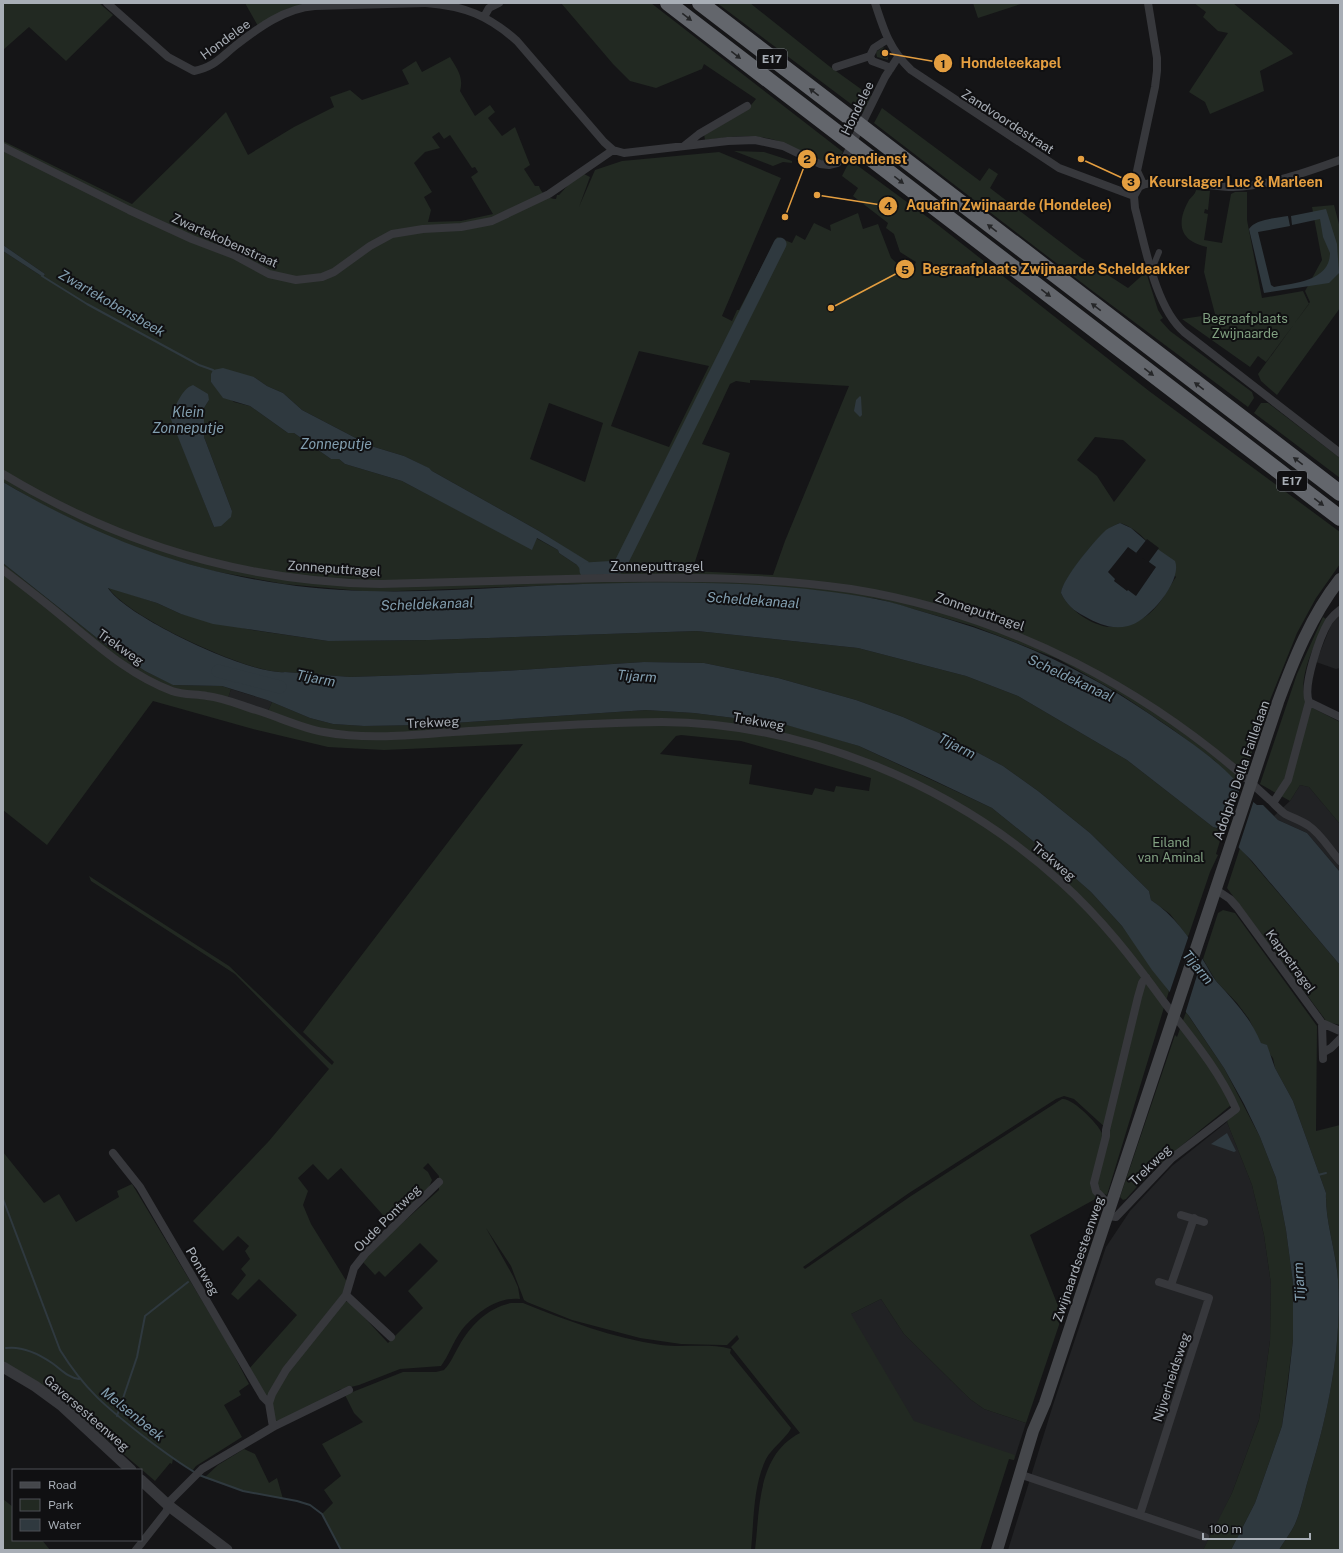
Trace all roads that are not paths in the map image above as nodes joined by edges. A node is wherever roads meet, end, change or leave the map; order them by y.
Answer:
1 (107, 3) edge
2 (426, 3) edge
3 (499, 3) edge
4 (668, 3) edge
5 (700, 3) edge
6 (875, 3) edge
7 (1148, 3) edge
8 (484, 17) junction
9 (888, 39) junction
10 (870, 56) junction
11 (898, 57) junction
12 (836, 67) dead end
13 (891, 68) junction
14 (747, 106) dead end
15 (684, 146) junction
16 (3, 147) edge
17 (613, 150) junction
18 (1340, 160) edge
19 (1144, 186) junction
20 (1136, 196) junction
21 (1158, 252) dead end
22 (1152, 269) junction
23 (1340, 452) edge
24 (3, 474) edge
25 (1340, 493) edge
26 (1340, 518) edge
27 (3, 570) edge
28 (1340, 579) edge
29 (1340, 610) edge
30 (1309, 702) junction
31 (1340, 717) edge
32 (1273, 803) junction
33 (1340, 861) edge
34 (1215, 890) junction
35 (1146, 977) junction
36 (1186, 977) joint
37 (1322, 1023) junction
38 (1340, 1031) edge
39 (1340, 1039) edge
40 (113, 1153) dead end
41 (439, 1182) dead end
42 (1109, 1211) junction
43 (1181, 1215) dead end
44 (1194, 1218) junction
45 (1204, 1222) dead end
46 (1159, 1282) dead end
47 (1171, 1285) junction
48 (346, 1295) junction
49 (391, 1337) dead end
50 (3, 1367) edge
51 (349, 1390) dead end
52 (269, 1403) junction
53 (273, 1427) junction
54 (130, 1469) edge
55 (1019, 1474) junction
56 (142, 1481) edge
57 (169, 1506) junction
58 (1140, 1514) junction
59 (1205, 1537) dead end
60 (136, 1550) edge
61 (227, 1550) edge
62 (997, 1550) edge

1 - 2 street, Hondelee
2 - 8 street, Hondelee
3 - 8 street
4 -> 26 highway, E17
25 -> 5 highway, E17
6 - 9 street, Zandvoordestraat
7 - 19 street
8 - 17 street, Hondelee
9 - 10 street
9 - 11 street, Zandvoordestraat
10 - 12 street
10 - 13 street
11 - 13 street, Hondelee
11 - 20 street, Zandvoordestraat
13 - 15 street, Hondelee
14 - 15 street
15 - 17 street, Hondelee
16 - 17 street, Zwartekobenstraat
18 - 19 street
19 - 20 street
20 - 22 street
21 - 22 street
22 - 23 street
24 - 32 street, Zonneputtragel
27 - 35 street, Trekweg
28 - 34 main road, Adolphe Della Faillelaan
29 - 30 street
30 - 31 street
30 - 32 street
32 - 33 street, Zonneputtragel
34 - 36 main road, Adolphe Della Faillelaan
34 - 37 street, Kappetragel
35 - 42 street
35 - 42 street, Trekweg
36 - 42 main road, Zwijnaardsesteenweg
37 - 38 street
37 - 39 street
40 - 52 street, Pontweg
41 - 48 street, Oude Pontweg
42 - 55 main road, Zwijnaardsesteenweg
43 - 44 street
44 - 45 street
44 - 47 street
46 - 47 street, Nijverheidsweg
47 - 58 street, Nijverheidsweg
48 - 49 street
48 - 52 street
50 - 54 street, Gaversesteenweg
51 - 53 street
52 - 53 street, Pontweg
53 - 57 street
55 - 58 street
55 - 62 main road, Zwijnaardsesteenweg
56 - 57 street
57 - 60 street
57 - 61 street
58 - 59 street

